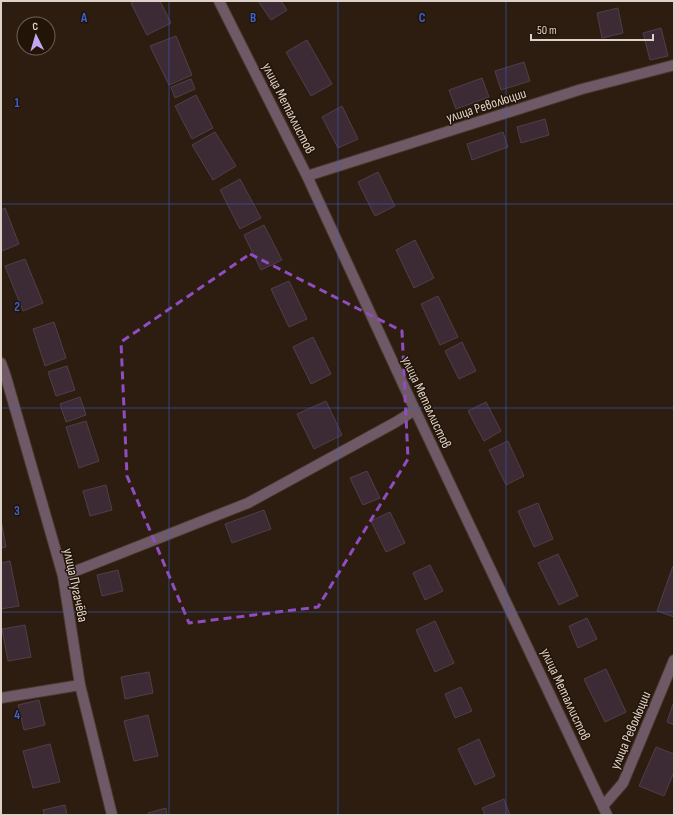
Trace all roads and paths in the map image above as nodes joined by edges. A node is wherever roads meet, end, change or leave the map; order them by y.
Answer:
1 (220, 1) edge
2 (674, 65) edge
3 (307, 176) junction
4 (1, 363) edge
5 (415, 410) junction
6 (63, 576) junction
7 (674, 660) edge
8 (80, 685) junction
9 (1, 698) edge
10 (603, 806) junction
11 (112, 815) edge
12 (607, 815) edge

1 - 3 street, улица Металлистов
2 - 3 street, улица Революции
3 - 5 street, улица Металлистов
4 - 6 street, улица Пугачёва
5 - 6 street
5 - 10 street, улица Металлистов
6 - 8 street, улица Пугачёва
7 - 10 street, улица Революции
8 - 9 street
8 - 11 street, улица Пугачёва
10 - 12 street, улица Металлистов

